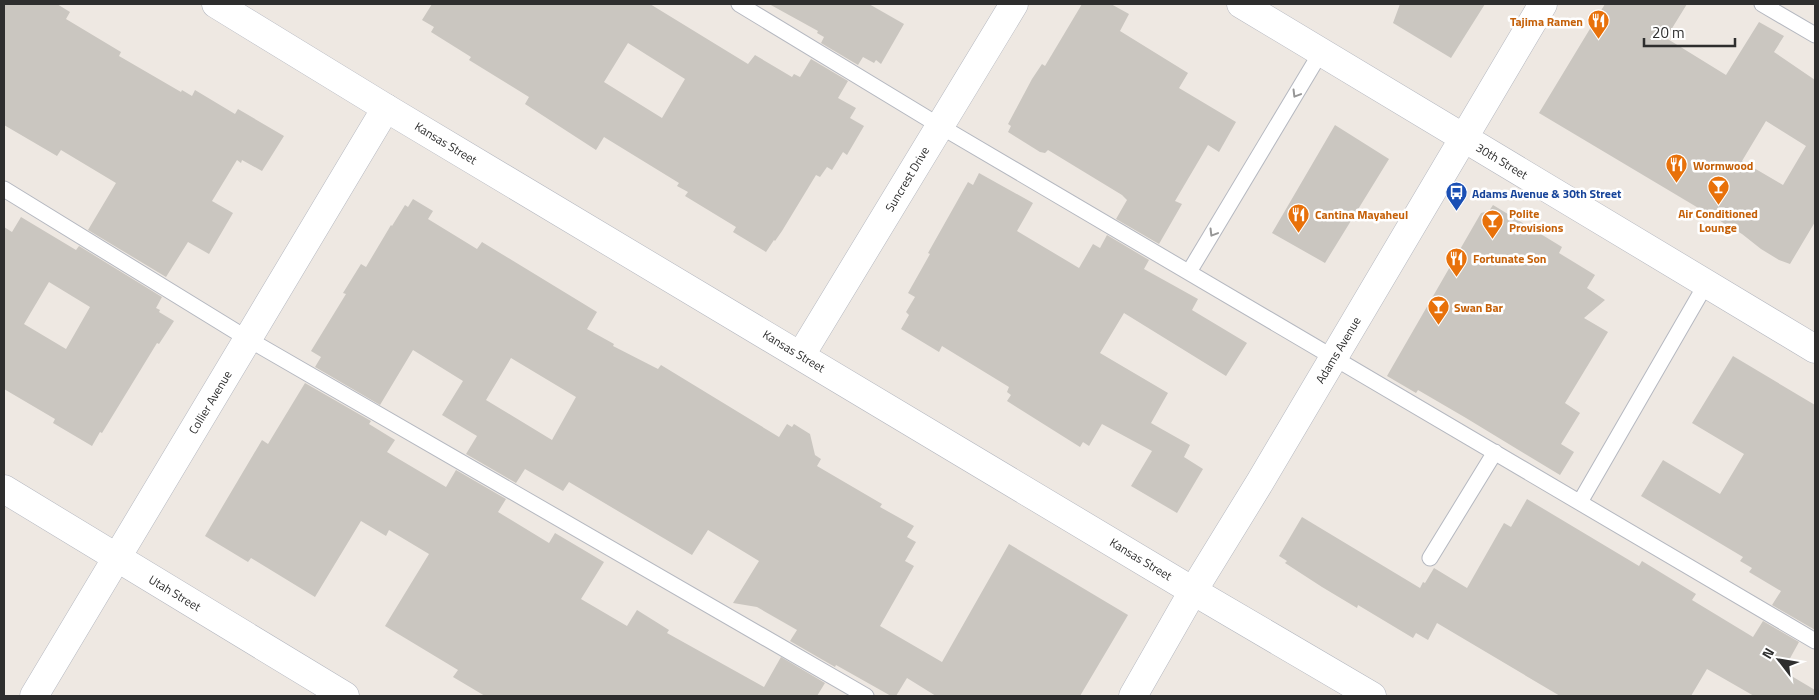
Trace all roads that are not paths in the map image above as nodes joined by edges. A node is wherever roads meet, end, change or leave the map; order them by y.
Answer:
1 (216, 4) edge
2 (739, 4) edge
3 (1014, 4) edge
4 (1543, 4) edge
5 (1762, 4) edge
6 (1253, 7) edge
7 (1815, 35) edge
8 (1321, 52) junction
9 (386, 108) junction
10 (940, 126) junction
11 (1464, 138) junction
12 (4, 189) edge
13 (1189, 272) junction
14 (1706, 284) junction
15 (248, 339) junction
16 (1815, 350) edge
17 (801, 355) junction
18 (1334, 357) junction
19 (1495, 452) junction
20 (4, 489) edge
21 (1580, 502) junction
22 (117, 558) junction
23 (1430, 558) dead end
24 (1193, 591) junction
25 (1815, 641) edge
26 (34, 696) edge
27 (345, 696) edge
28 (866, 696) edge
29 (1133, 696) edge
30 (1372, 696) edge

1 - 9 street, Kansas Street
2 - 10 lane
3 - 10 street, Suncrest Drive
4 - 11 street, Adams Avenue
5 - 7 lane
6 - 8 street, 30th Street
8 - 11 street, 30th Street
8 -> 13 lane
9 - 15 street, Collier Avenue
9 - 17 street, Kansas Street
10 - 13 lane
10 - 17 street, Suncrest Drive
11 - 14 street, 30th Street
11 - 18 street, Adams Avenue
12 - 15 lane
13 - 18 lane
14 - 16 street, 30th Street
14 - 21 lane
15 - 22 street, Collier Avenue
15 - 28 lane
17 - 24 street, Kansas Street
18 - 19 lane
18 - 24 street, Adams Avenue
19 - 21 lane
19 - 23 lane
20 - 22 street, Utah Street
21 - 25 lane
22 - 26 street, Collier Avenue
22 - 27 street, Utah Street
24 - 29 street, Adams Avenue
24 - 30 street, Kansas Street

